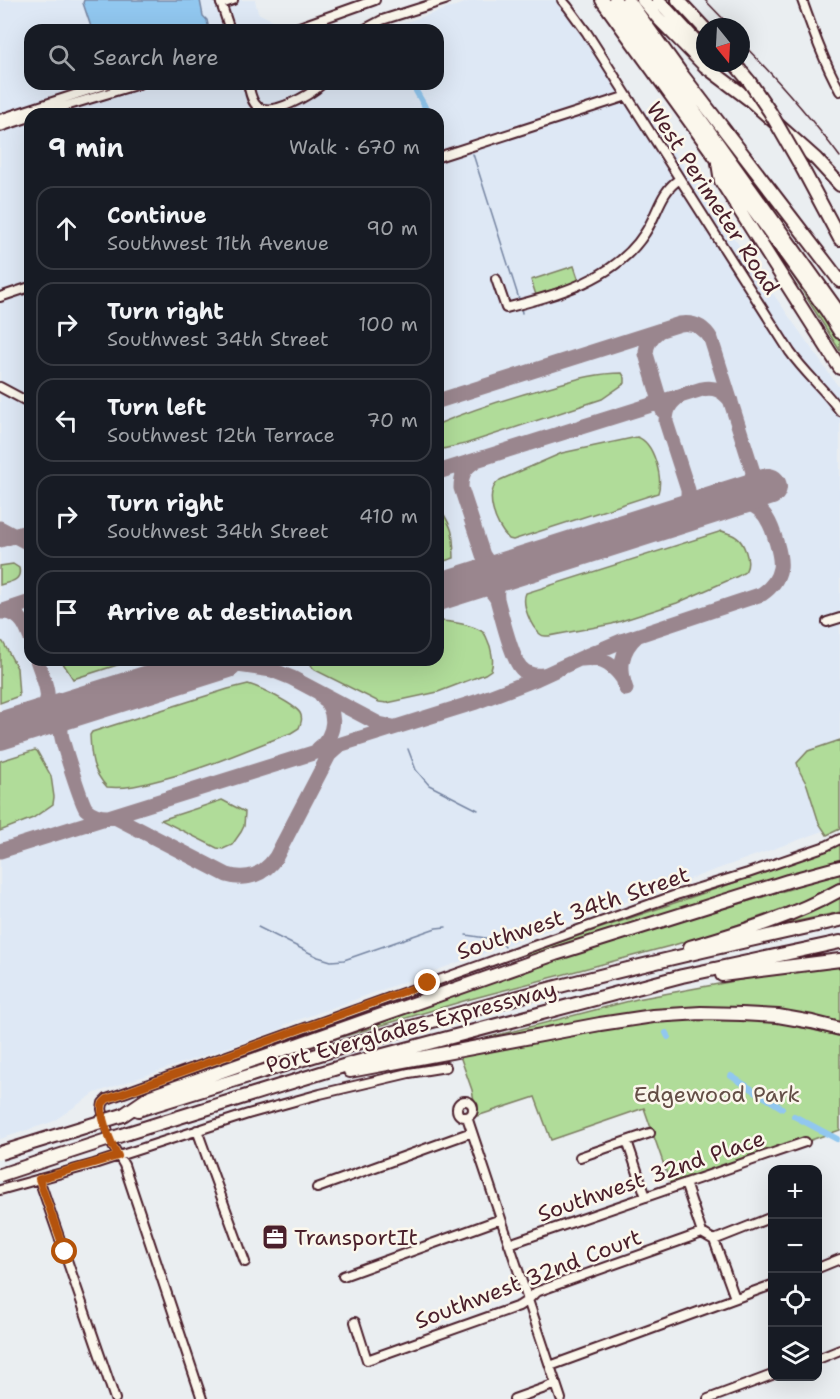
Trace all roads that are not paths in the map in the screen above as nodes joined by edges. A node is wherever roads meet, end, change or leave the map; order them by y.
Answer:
1 (233, 0) edge
2 (375, 0) edge
3 (445, 0) edge
4 (562, 0) edge
5 (602, 0) edge
6 (615, 0) edge
7 (628, 0) edge
8 (633, 0) edge
9 (644, 0) edge
10 (658, 0) edge
11 (678, 0) edge
12 (802, 0) edge
13 (221, 2) edge
14 (696, 19) edge
15 (228, 24) edge
16 (308, 24) edge
17 (374, 24) edge
18 (696, 41) edge
19 (724, 72) edge
20 (742, 72) edge
21 (89, 90) edge
22 (119, 90) edge
23 (250, 90) edge
24 (314, 90) edge
25 (840, 91) edge
26 (627, 96) junction
27 (750, 100) junction
28 (34, 108) edge
29 (59, 108) edge
30 (260, 108) edge
31 (275, 108) edge
32 (24, 111) edge
33 (0, 119) edge
34 (24, 119) edge
35 (0, 127) edge
36 (444, 155) edge
37 (718, 159) junction
38 (680, 179) junction
39 (840, 185) edge
40 (840, 239) edge
41 (835, 270) edge
42 (496, 279) dead end
43 (840, 281) edge
44 (24, 289) edge
45 (840, 291) edge
46 (0, 297) edge
47 (840, 314) edge
48 (840, 332) edge
49 (840, 368) edge
50 (0, 387) edge
51 (24, 400) edge
52 (840, 411) edge
53 (840, 618) edge
54 (827, 622) dead end
55 (840, 839) edge
56 (840, 867) edge
57 (840, 890) edge
58 (840, 920) edge
59 (840, 942) edge
60 (840, 960) edge
61 (622, 970) junction
62 (682, 976) junction
63 (840, 1029) edge
64 (446, 1067) dead end
65 (313, 1074) junction
66 (123, 1115) junction
67 (468, 1117) dead end
68 (197, 1130) junction
69 (472, 1132) junction
70 (650, 1133) dead end
71 (627, 1141) junction
72 (805, 1142) dead end
73 (0, 1153) edge
74 (118, 1156) junction
75 (580, 1157) dead end
76 (0, 1175) edge
77 (39, 1179) junction
78 (685, 1183) junction
79 (317, 1188) dead end
80 (0, 1190) edge
81 (646, 1197) junction
82 (501, 1219) junction
83 (768, 1219) edge
84 (702, 1233) junction
85 (714, 1240) junction
86 (509, 1244) junction
87 (840, 1259) edge
88 (245, 1262) dead end
89 (822, 1266) edge
90 (343, 1276) dead end
91 (768, 1286) edge
92 (735, 1298) junction
93 (528, 1300) junction
94 (355, 1322) dead end
95 (840, 1350) edge
96 (822, 1357) edge
97 (550, 1366) junction
98 (768, 1376) edge
99 (556, 1384) junction
100 (115, 1399) edge
101 (202, 1399) edge
102 (514, 1399) edge
103 (561, 1399) edge
104 (708, 1399) edge

1 - 13 street
2 - 16 street
3 - 17 street
4 - 26 street, West Perimeter Road
5 - 37 highway
6 - 47 highway
7 - 41 highway
8 - 41 highway
9 - 27 highway
10 - 18 highway
11 - 14 highway
12 - 25 street
13 - 15 street
19 - 27 highway
20 - 40 highway, bridge
21 - 28 street
22 - 29 street
23 - 30 street
24 - 31 street
26 - 36 street
26 - 38 street, West Perimeter Road
27 - 39 highway
32 - 33 street
34 - 35 street
37 - 48 highway
37 - 49 highway
38 - 42 street
38 - 52 street, West Perimeter Road
41 - 43 highway
41 - 45 highway
44 - 46 street
50 - 51 street
53 - 54 street
55 - 74 street, Southwest 34th Street
56 - 66 highway
57 - 61 highway
58 - 61 highway, Port Everglades Expressway
59 - 62 highway, Port Everglades Expressway
60 - 62 highway
61 - 66 highway, Port Everglades Expressway
62 - 65 highway, Port Everglades Expressway
63 - 65 highway
64 - 68 street
65 - 76 highway, Port Everglades Expressway, bridge
66 - 73 highway, Port Everglades Expressway, bridge
67 - 69 street
68 - 74 street
68 - 88 street
69 - 79 street
69 - 82 street
70 - 71 street
71 - 75 street
71 - 81 street
72 - 78 street, Southwest 32nd Place
74 - 77 street
74 - 101 street
77 - 80 street
77 - 100 street
78 - 81 street, Southwest 32nd Place
78 - 84 street
81 - 86 street, Southwest 32nd Place
82 - 86 street
82 - 90 street
83 - 85 street
84 - 85 street
84 - 93 street, Southwest 32nd Court
85 - 92 street
86 - 93 street
87 - 89 street
91 - 92 street
92 - 97 street
93 - 94 street, Southwest 32nd Court
93 - 97 street
95 - 96 street
97 - 99 street
98 - 104 street
99 - 102 street
99 - 103 street

